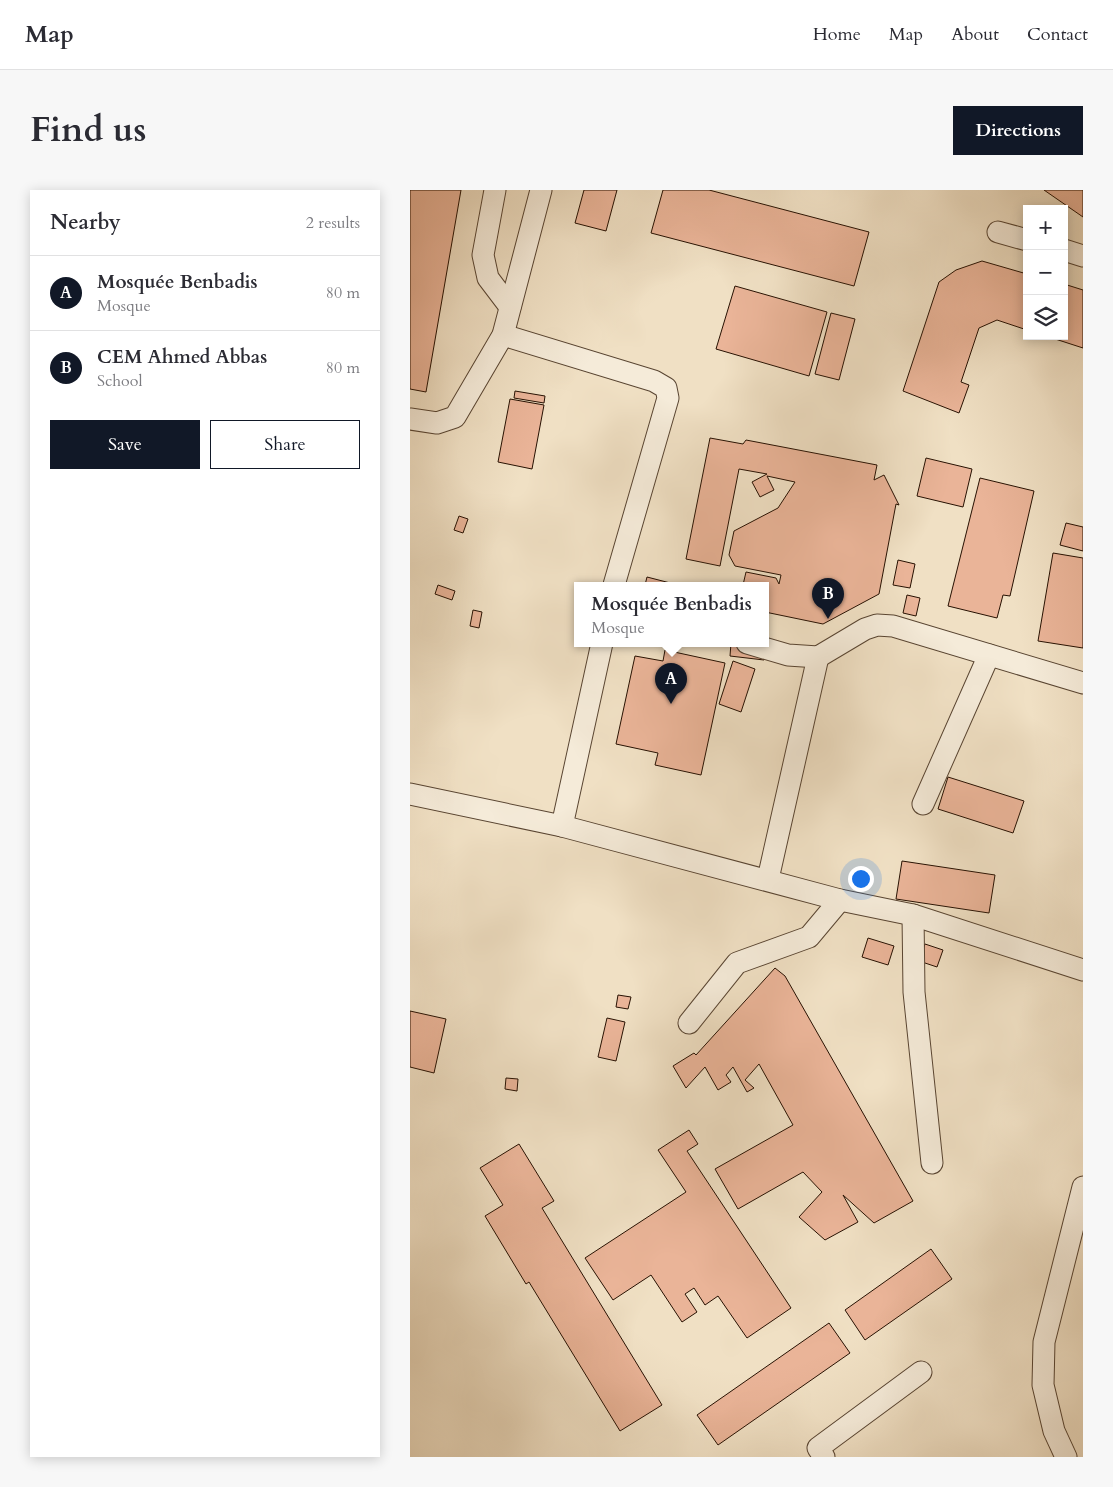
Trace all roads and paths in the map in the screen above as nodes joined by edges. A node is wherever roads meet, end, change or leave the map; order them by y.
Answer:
1 (495, 190) edge
2 (541, 190) edge
3 (998, 232) dead end
4 (1023, 239) edge
5 (1068, 251) edge
6 (1083, 256) edge
7 (510, 307) junction
8 (504, 335) junction
9 (410, 419) edge
10 (615, 582) edge
11 (601, 647) edge
12 (761, 647) edge
13 (989, 655) junction
14 (818, 657) junction
15 (1083, 683) edge
16 (410, 794) edge
17 (923, 804) dead end
18 (562, 826) junction
19 (768, 879) junction
20 (840, 900) junction
21 (913, 915) junction
22 (1083, 970) edge
23 (689, 1023) dead end
24 (932, 1163) dead end
25 (1083, 1187) edge
26 (920, 1372) dead end
27 (824, 1457) edge
28 (1066, 1457) edge

1 - 7 street
2 - 7 street
3 - 4 street
5 - 6 street
7 - 8 street
8 - 9 street
8 - 10 street
11 - 18 street
12 - 14 street
13 - 14 street
13 - 15 street
13 - 17 street
14 - 19 street
16 - 18 street
18 - 19 street
19 - 20 street
20 - 21 street
20 - 23 street
21 - 22 street
21 - 24 street
25 - 28 street
26 - 27 street

